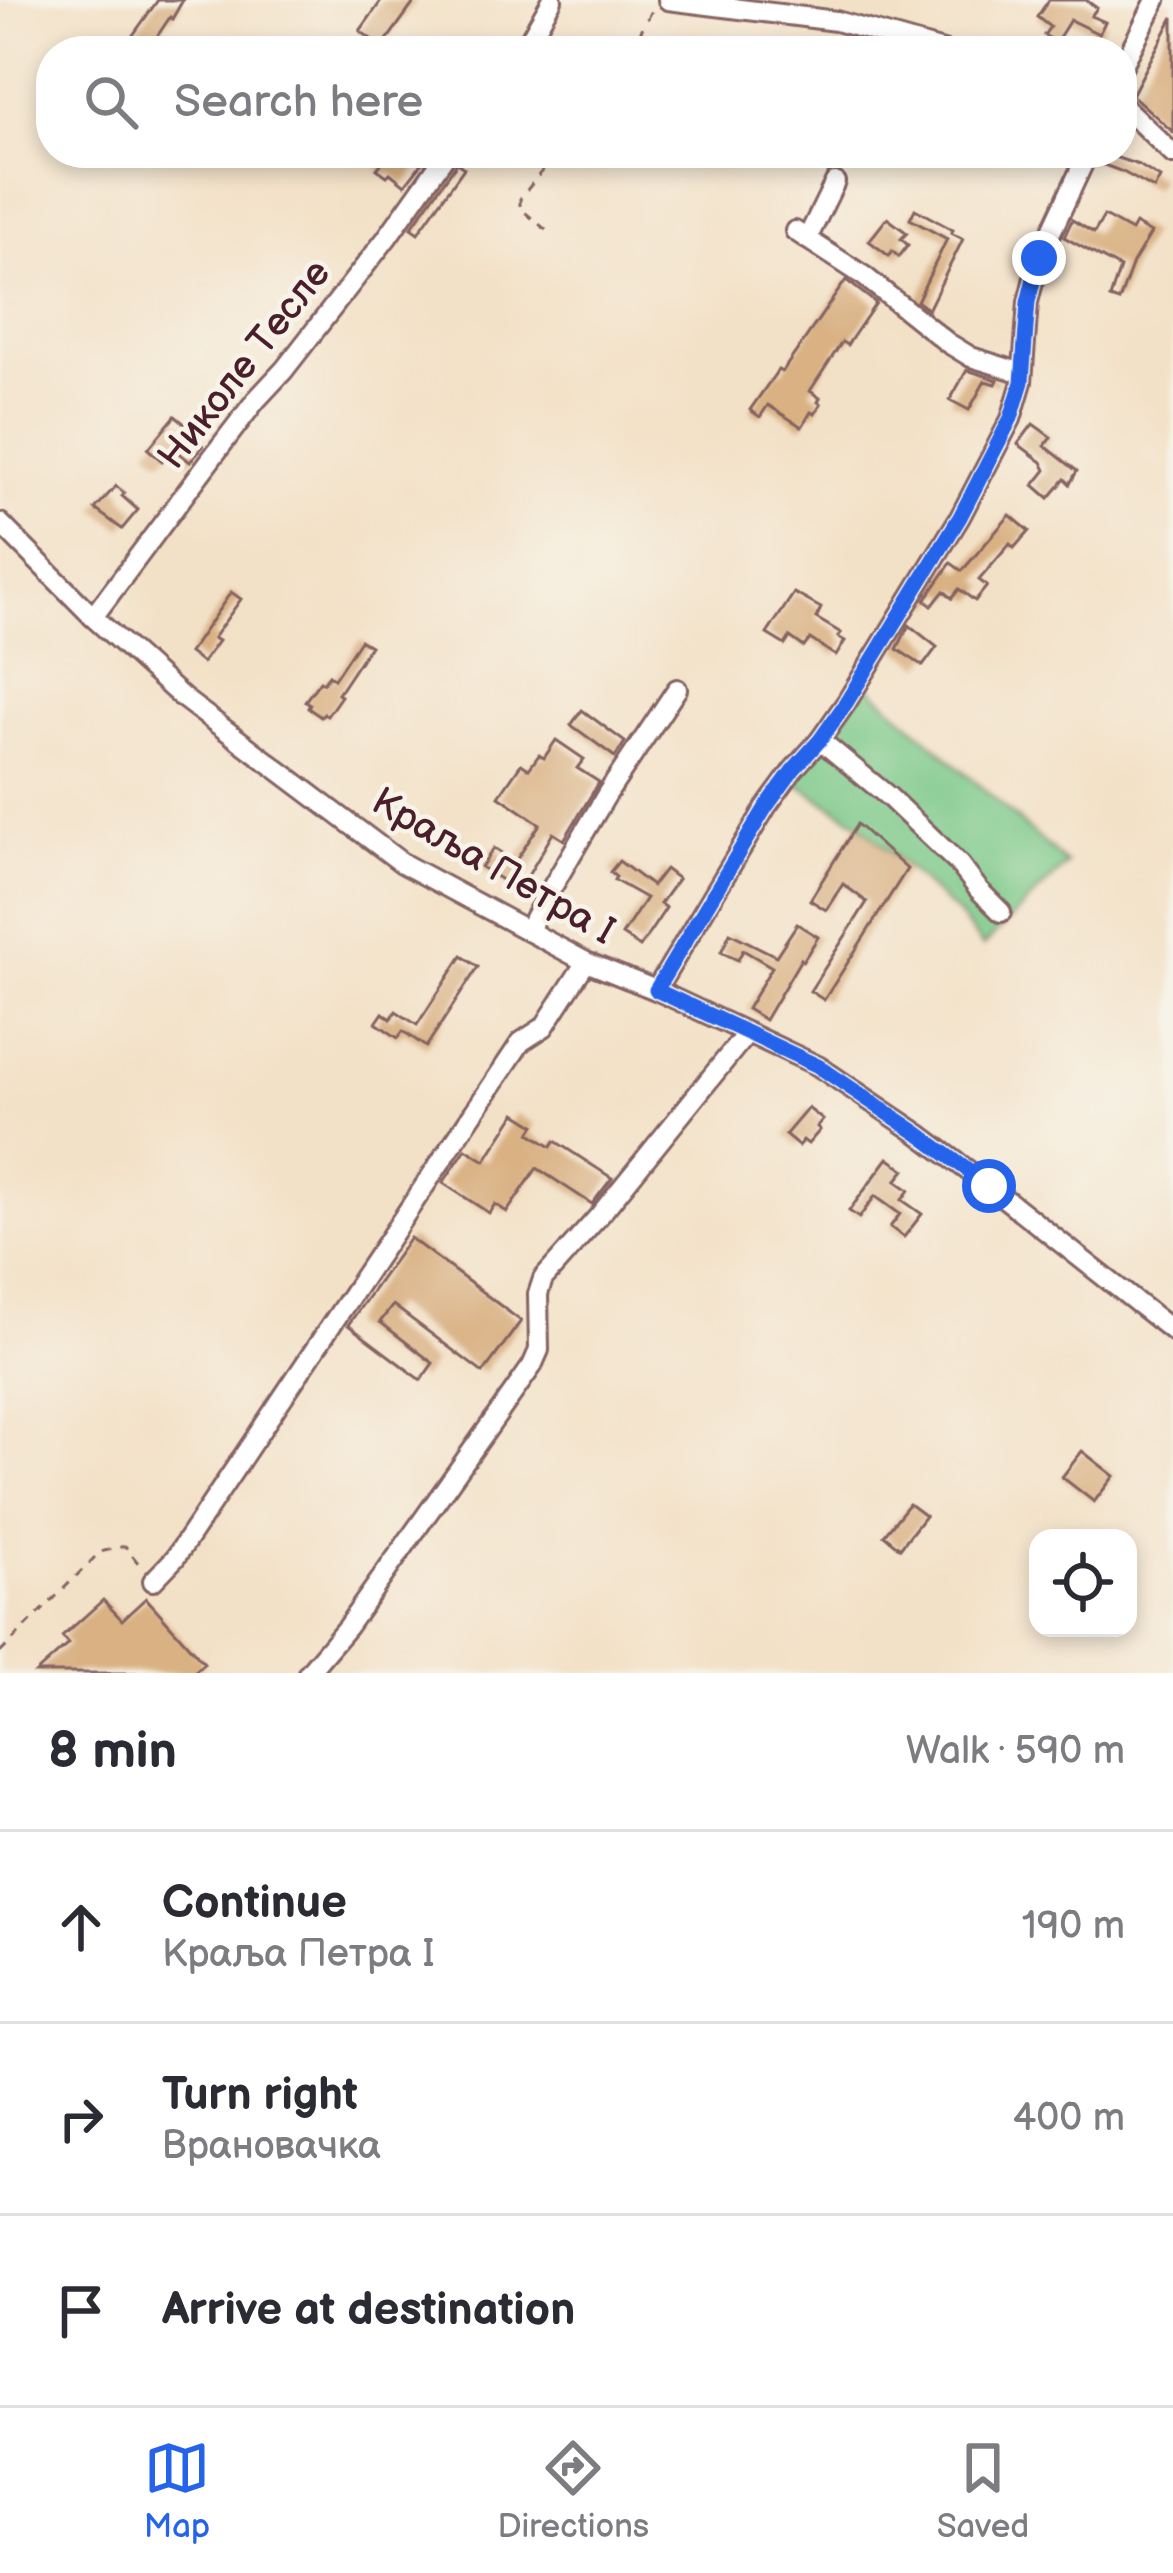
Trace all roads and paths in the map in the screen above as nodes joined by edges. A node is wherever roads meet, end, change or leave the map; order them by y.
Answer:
1 (552, 0) edge
2 (657, 0) edge
3 (668, 0) edge
4 (1156, 0) edge
5 (532, 36) edge
6 (638, 36) edge
7 (890, 36) edge
8 (1137, 38) edge
9 (1137, 119) edge
10 (1173, 154) edge
11 (436, 168) edge
12 (544, 168) edge
13 (1081, 168) edge
14 (835, 182) dead end
15 (546, 230) dead end
16 (1022, 373) junction
17 (0, 523) edge
18 (93, 617) junction
19 (677, 689) dead end
20 (820, 740) junction
21 (1001, 912) dead end
22 (530, 932) junction
23 (586, 962) junction
24 (656, 990) junction
25 (747, 1033) junction
26 (1173, 1331) edge
27 (153, 1582) joint
28 (0, 1653) edge
29 (308, 1673) edge

1 - 5 street
2 - 6 path
3 - 7 street
4 - 8 street
9 - 10 street
11 - 18 street, Николе Тесле
12 - 15 path
13 - 16 street
14 - 16 street
16 - 20 street
17 - 18 street, Краља Петра I
18 - 22 street, Краља Петра I
19 - 22 street
20 - 21 street
20 - 24 street
22 - 23 street, Краља Петра I
23 - 24 street, Краља Петра I
23 - 27 street
24 - 25 street, Краља Петра I
25 - 26 street, Краља Петра I
25 - 29 street
27 - 28 path

